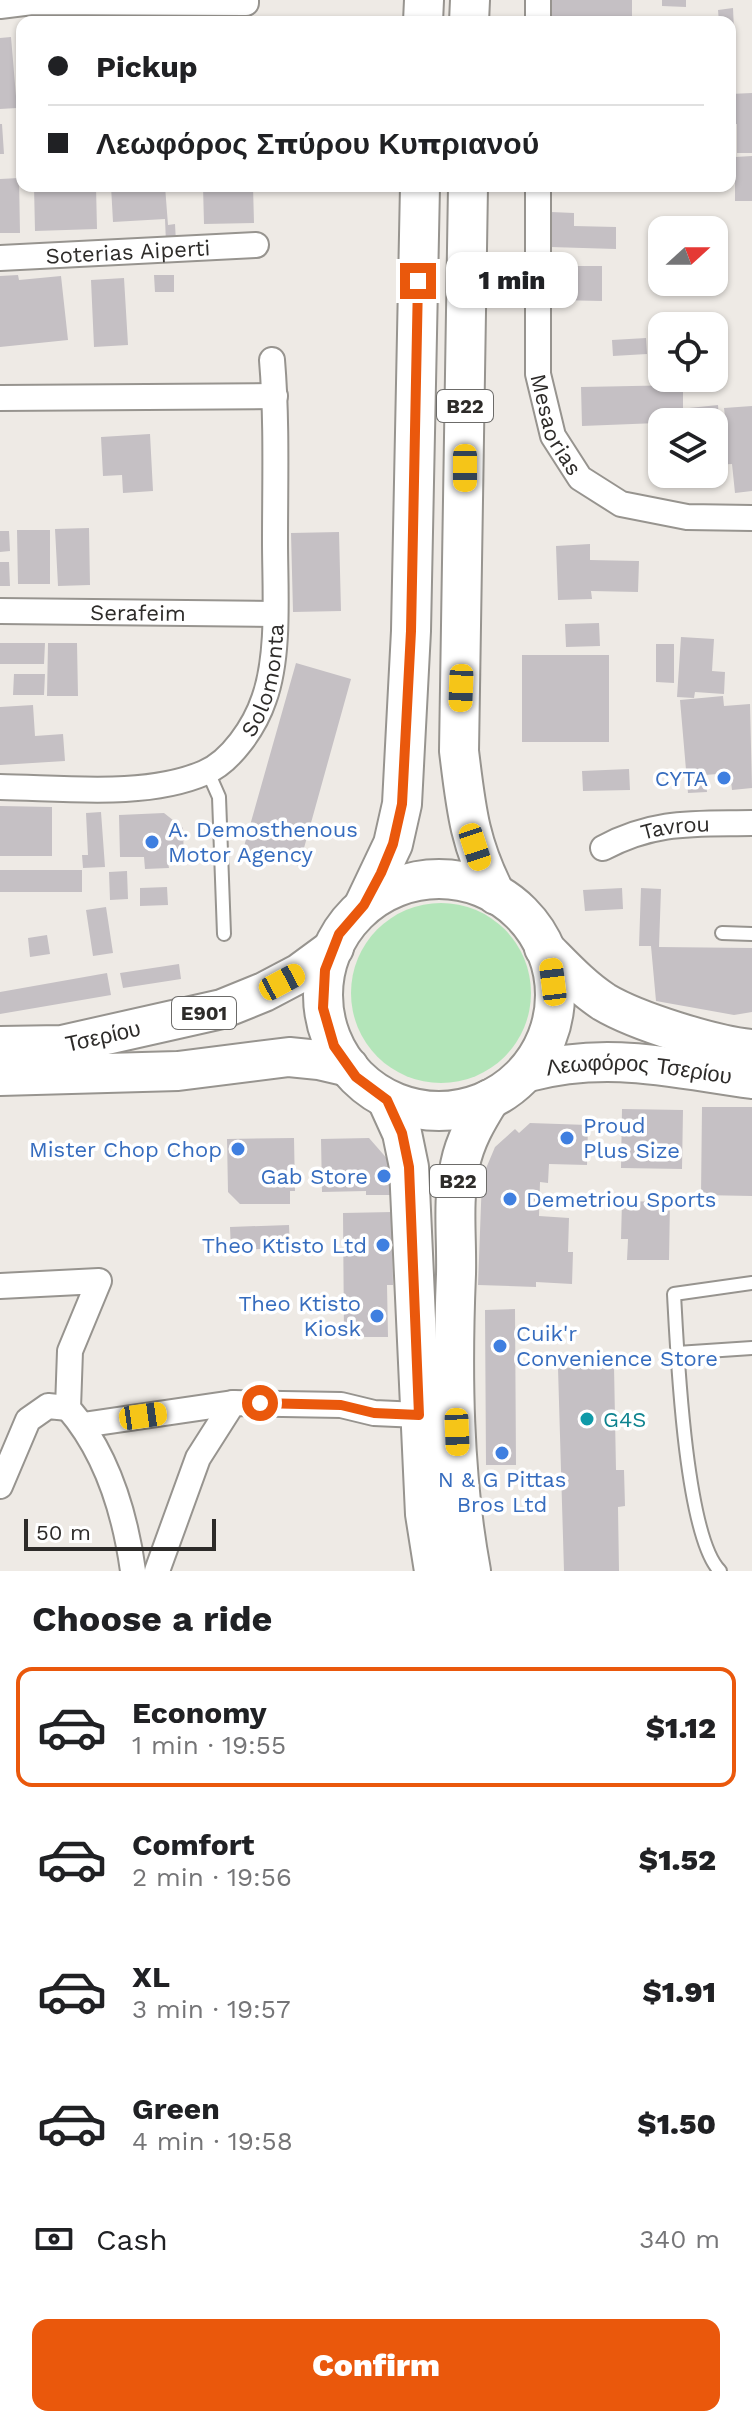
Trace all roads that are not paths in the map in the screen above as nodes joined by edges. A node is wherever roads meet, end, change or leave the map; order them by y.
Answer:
1 (31, 1) edge
2 (246, 1) edge
3 (0, 6) edge
4 (420, 192) edge
5 (468, 192) edge
6 (538, 192) edge
7 (256, 245) dead end
8 (0, 258) edge
9 (272, 360) dead end
10 (275, 396) junction
11 (0, 398) edge
12 (752, 518) edge
13 (0, 611) edge
14 (275, 614) junction
15 (208, 772) junction
16 (0, 787) edge
17 (752, 823) edge
18 (603, 848) dead end
19 (496, 895) junction
20 (364, 905) junction
21 (722, 933) dead end
22 (224, 934) dead end
23 (752, 934) edge
24 (334, 948) junction
25 (544, 948) junction
26 (0, 1046) edge
27 (752, 1049) edge
28 (349, 1067) junction
29 (528, 1072) junction
30 (0, 1076) edge
31 (752, 1079) edge
32 (490, 1099) junction
33 (387, 1100) junction
34 (752, 1283) edge
35 (0, 1286) edge
36 (752, 1348) edge
37 (677, 1353) junction
38 (233, 1403) junction
39 (419, 1415) junction
40 (76, 1416) junction
41 (0, 1486) edge
42 (133, 1571) edge
43 (157, 1571) edge
44 (434, 1571) edge
45 (471, 1571) edge
46 (720, 1571) edge

1 - 2 street
1 - 3 street
4 - 20 main road, B22
5 - 19 main road, B22
6 - 12 street, Mesaorias
7 - 8 street, Soterias Aiperti
9 - 10 street, Solomonta
10 - 11 street
10 - 14 street, Solomonta
13 - 14 street, Serafeim
14 - 15 street, Solomonta
15 - 16 street, Solomonta
15 - 22 lane
17 - 18 street, Tavrou
19 - 20 main road
19 - 25 main road
20 - 24 main road
21 - 23 lane
24 - 26 main road, Τσερίου / E901
24 - 28 main road
25 - 27 main road, Λεωφόρος Τσερίου
25 - 29 main road
28 - 30 main road, Τσερίου
28 - 33 main road
29 - 31 main road, Λεωφόρος Τσερίου
29 - 32 main road
32 - 33 main road
32 - 45 main road, B22
33 - 39 main road, B22
34 - 37 lane
35 - 40 street
36 - 37 lane
37 - 46 lane
38 - 39 street
38 - 40 street
38 - 43 street
39 - 44 main road, B22
40 - 41 street
40 - 42 street

